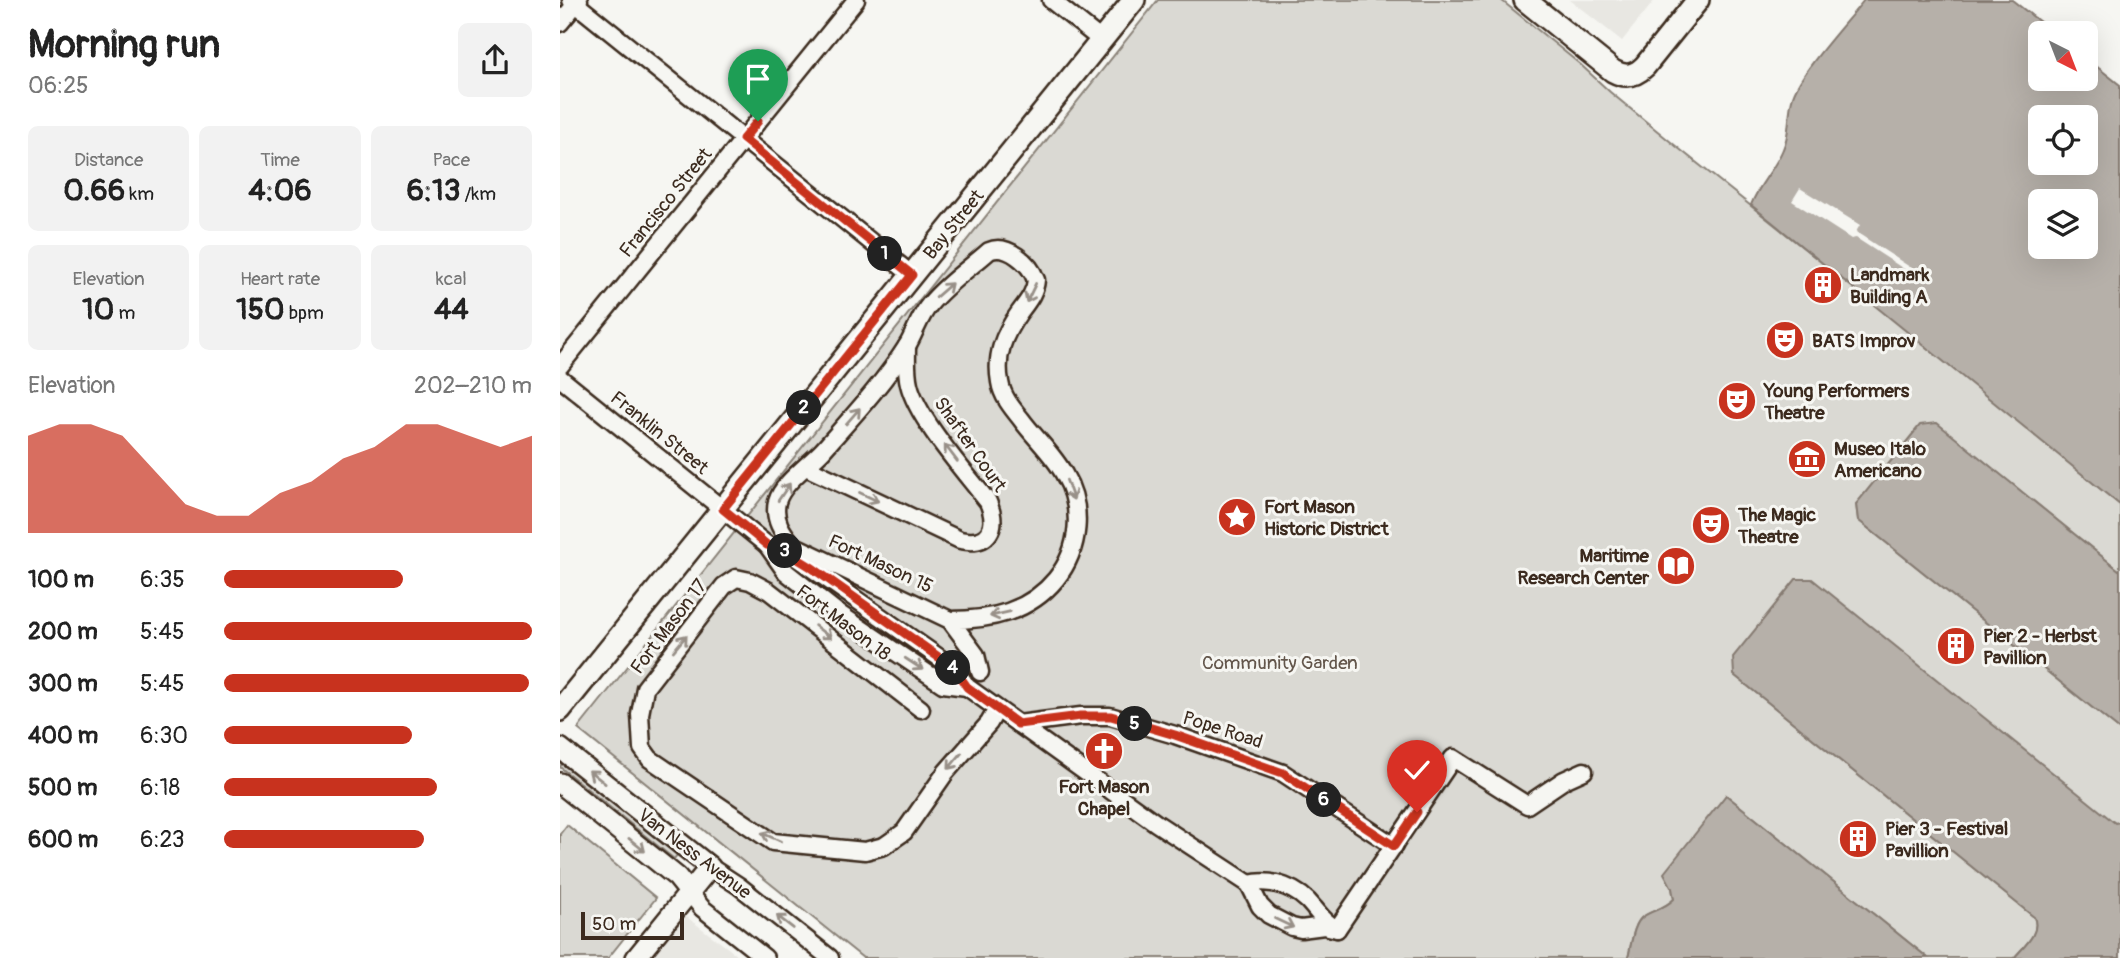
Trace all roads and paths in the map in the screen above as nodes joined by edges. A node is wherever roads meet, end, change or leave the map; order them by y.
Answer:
1 (856, 0) edge
2 (1051, 0) edge
3 (1134, 0) edge
4 (1525, 0) edge
5 (1698, 0) edge
6 (575, 1) edge
7 (560, 23) edge
8 (1101, 40) junction
9 (743, 139) junction
10 (912, 275) junction
11 (907, 346) junction
12 (560, 366) edge
13 (560, 378) edge
14 (807, 468) junction
15 (723, 509) junction
16 (736, 579) joint
17 (950, 620) junction
18 (980, 672) dead end
19 (921, 709) dead end
20 (998, 709) junction
21 (560, 710) edge
22 (1018, 724) junction
23 (560, 748) edge
24 (1584, 771) dead end
25 (560, 783) edge
26 (1394, 846) junction
27 (710, 867) junction
28 (1249, 884) junction
29 (689, 892) junction
30 (1337, 929) junction
31 (636, 958) edge
32 (765, 958) edge
33 (830, 958) edge

1 - 9 street, Francisco Street
2 - 8 street
3 - 8 main road, Bay Street
4 - 5 main road
6 - 7 street
6 - 9 street
8 - 10 main road, Bay Street
9 - 10 street
9 - 12 street, Francisco Street
10 - 15 main road, Bay Street
14 -> 11 street
14 -> 11 street, Shafter Court
11 -> 17 street
13 - 15 street, Franklin Street
17 -> 14 street, Fort Mason 15
15 - 20 street, Franklin Street
15 - 21 main road, Bay Street
16 -> 19 street, Fort Mason 18
20 -> 16 street, Fort Mason 17
17 - 18 street
20 - 22 street, Franklin Street
22 - 26 street, Pope Road
22 - 28 street, Franklin Street
27 -> 23 street, Van Ness Avenue
24 - 26 street
25 -> 29 street, Van Ness Avenue
26 - 30 street
27 - 29 street
33 -> 27 street, Van Ness Avenue
28 - 30 street
28 -> 30 street, Franklin Street
29 - 31 street
29 - 32 street, Van Ness Avenue

